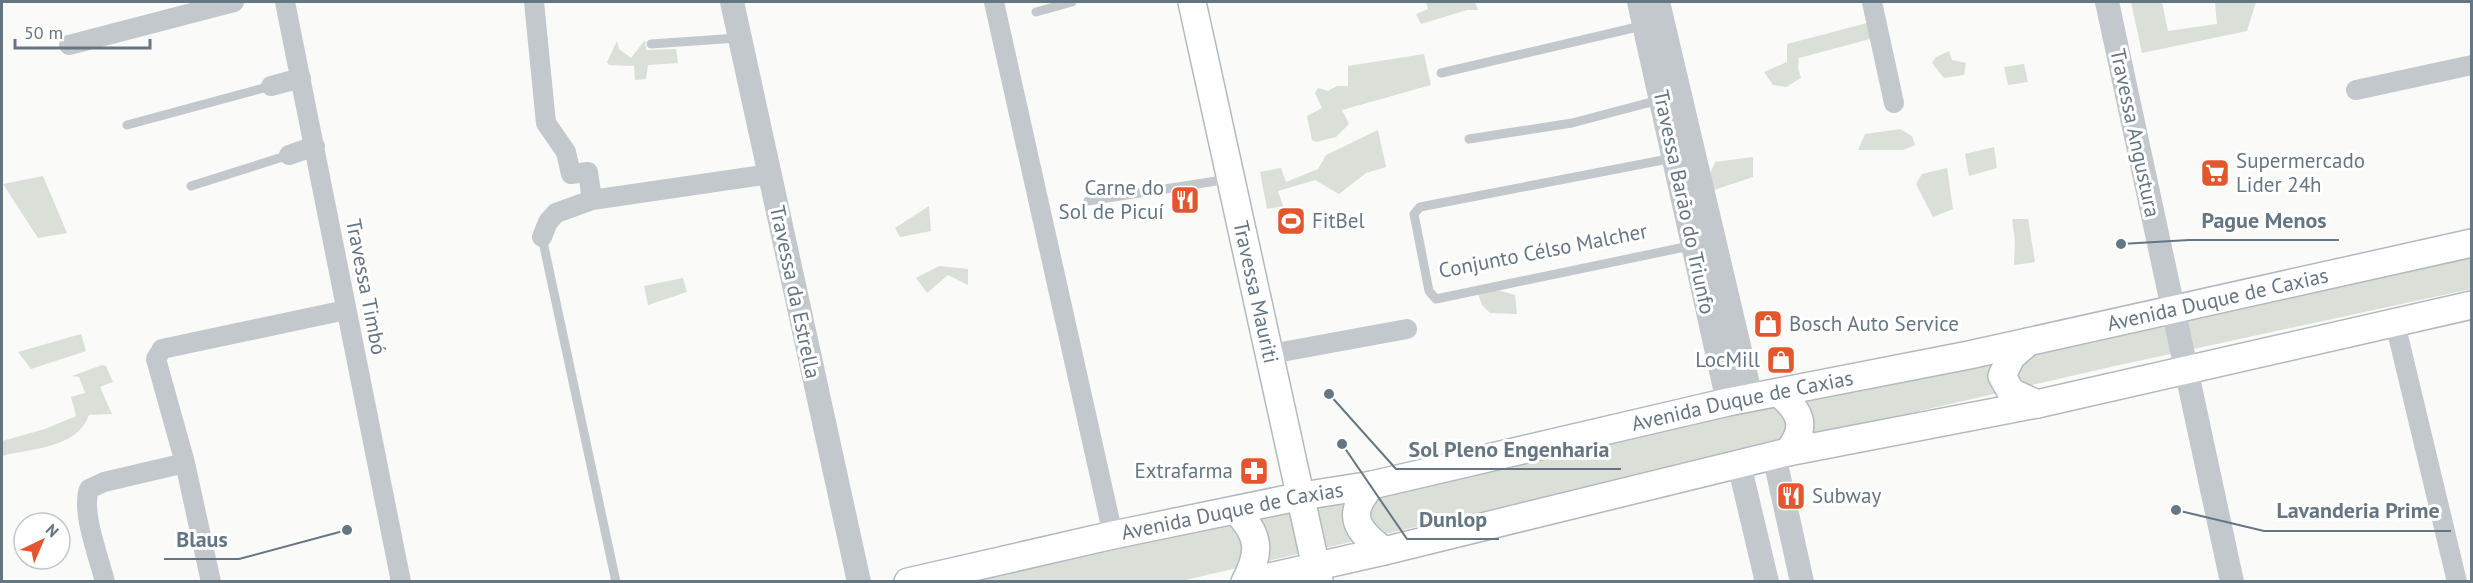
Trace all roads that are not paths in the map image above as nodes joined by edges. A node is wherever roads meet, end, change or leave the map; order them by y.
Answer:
1 (234, 2) edge
2 (287, 2) edge
3 (534, 2) edge
4 (732, 2) edge
5 (994, 2) edge
6 (1072, 2) edge
7 (1192, 2) edge
8 (1640, 2) edge
9 (1659, 2) edge
10 (1872, 2) edge
11 (2107, 2) edge
12 (1036, 12) dead end
13 (1639, 26) junction
14 (740, 38) junction
15 (651, 44) dead end
16 (69, 45) dead end
17 (1659, 46) junction
18 (2472, 65) edge
19 (1441, 73) dead end
20 (301, 78) junction
21 (271, 86) joint
22 (2356, 90) dead end
23 (1662, 99) junction
24 (1893, 103) dead end
25 (127, 125) dead end
26 (1469, 139) dead end
27 (315, 146) junction
28 (288, 155) joint
29 (1669, 158) junction
30 (770, 174) junction
31 (1232, 178) junction
32 (191, 186) dead end
33 (592, 200) junction
34 (1088, 201) dead end
35 (542, 237) joint
36 (2472, 243) edge
37 (1689, 246) junction
38 (2472, 305) edge
39 (2174, 308) junction
40 (346, 310) junction
41 (2395, 322) junction
42 (1407, 329) dead end
43 (2028, 342) junction
44 (1271, 354) junction
45 (2187, 369) junction
46 (1779, 393) junction
47 (1739, 399) junction
48 (2037, 404) junction
49 (1781, 453) junction
50 (185, 463) junction
51 (1739, 464) junction
52 (1372, 485) junction
53 (1302, 496) junction
54 (1236, 511) junction
55 (1113, 535) junction
56 (1384, 551) junction
57 (1317, 573) edge
58 (105, 582) edge
59 (212, 582) edge
60 (401, 582) edge
61 (616, 582) edge
62 (859, 582) edge
63 (908, 582) edge
64 (1246, 582) edge
65 (1767, 582) edge
66 (1802, 582) edge
67 (2232, 582) edge
68 (2457, 582) edge

1 - 16 street
2 - 20 street, Travessa Timbó
3 - 33 street
4 - 14 street, Travessa da Estrella
5 - 55 street
6 - 12 lane
7 - 31 main road, Travessa Mauriti
8 - 13 street, Travessa Barão do Triunfo
9 - 17 street, Travessa Barão do Triunfo
10 - 24 street
11 - 39 street, Travessa Angustura
13 - 17 street, Travessa Barão do Triunfo
13 - 19 lane
14 - 15 lane
14 - 30 street, Travessa da Estrella
17 - 23 street, Travessa Barão do Triunfo
17 - 47 street, Travessa Barão do Triunfo
18 - 22 street
20 - 21 street
20 - 27 street, Travessa Timbó
21 - 25 lane
23 - 26 lane
23 - 29 street, Travessa Barão do Triunfo
27 - 28 street
27 - 40 street, Travessa Timbó
28 - 32 lane
29 - 37 street, Travessa Barão do Triunfo
29 - 37 lane, Conjunto Célso Malcher
30 - 33 street
30 - 62 street, Travessa da Estrella
31 - 34 lane
31 - 44 main road, Travessa Mauriti
33 - 35 street
35 - 61 lane
36 - 39 main road, Avenida Duque de Caxias
37 - 47 street, Travessa Barão do Triunfo
38 - 41 main road
39 - 43 main road, Avenida Duque de Caxias
39 - 45 street, Travessa Angustura
40 - 50 street
40 - 60 street, Travessa Timbó
41 - 45 main road
41 - 68 street
42 - 44 street
43 - 46 main road, Avenida Duque de Caxias
43 - 48 main road
44 - 53 main road, Travessa Mauriti
45 - 48 main road
45 - 67 street, Travessa Angustura
46 - 47 main road, Avenida Duque de Caxias
46 - 49 main road
47 - 52 main road, Avenida Duque de Caxias
48 - 49 main road
49 - 51 main road
49 - 66 street
50 - 58 street
50 - 59 street
51 - 56 main road
51 - 65 street
52 - 53 main road, Avenida Duque de Caxias
52 - 56 main road
53 - 54 main road, Avenida Duque de Caxias
53 - 57 main road, Travessa Mauriti
54 - 55 main road, Avenida Duque de Caxias
54 - 64 main road
55 - 63 main road, Avenida Duque de Caxias
56 - 57 main road
57 - 64 main road

